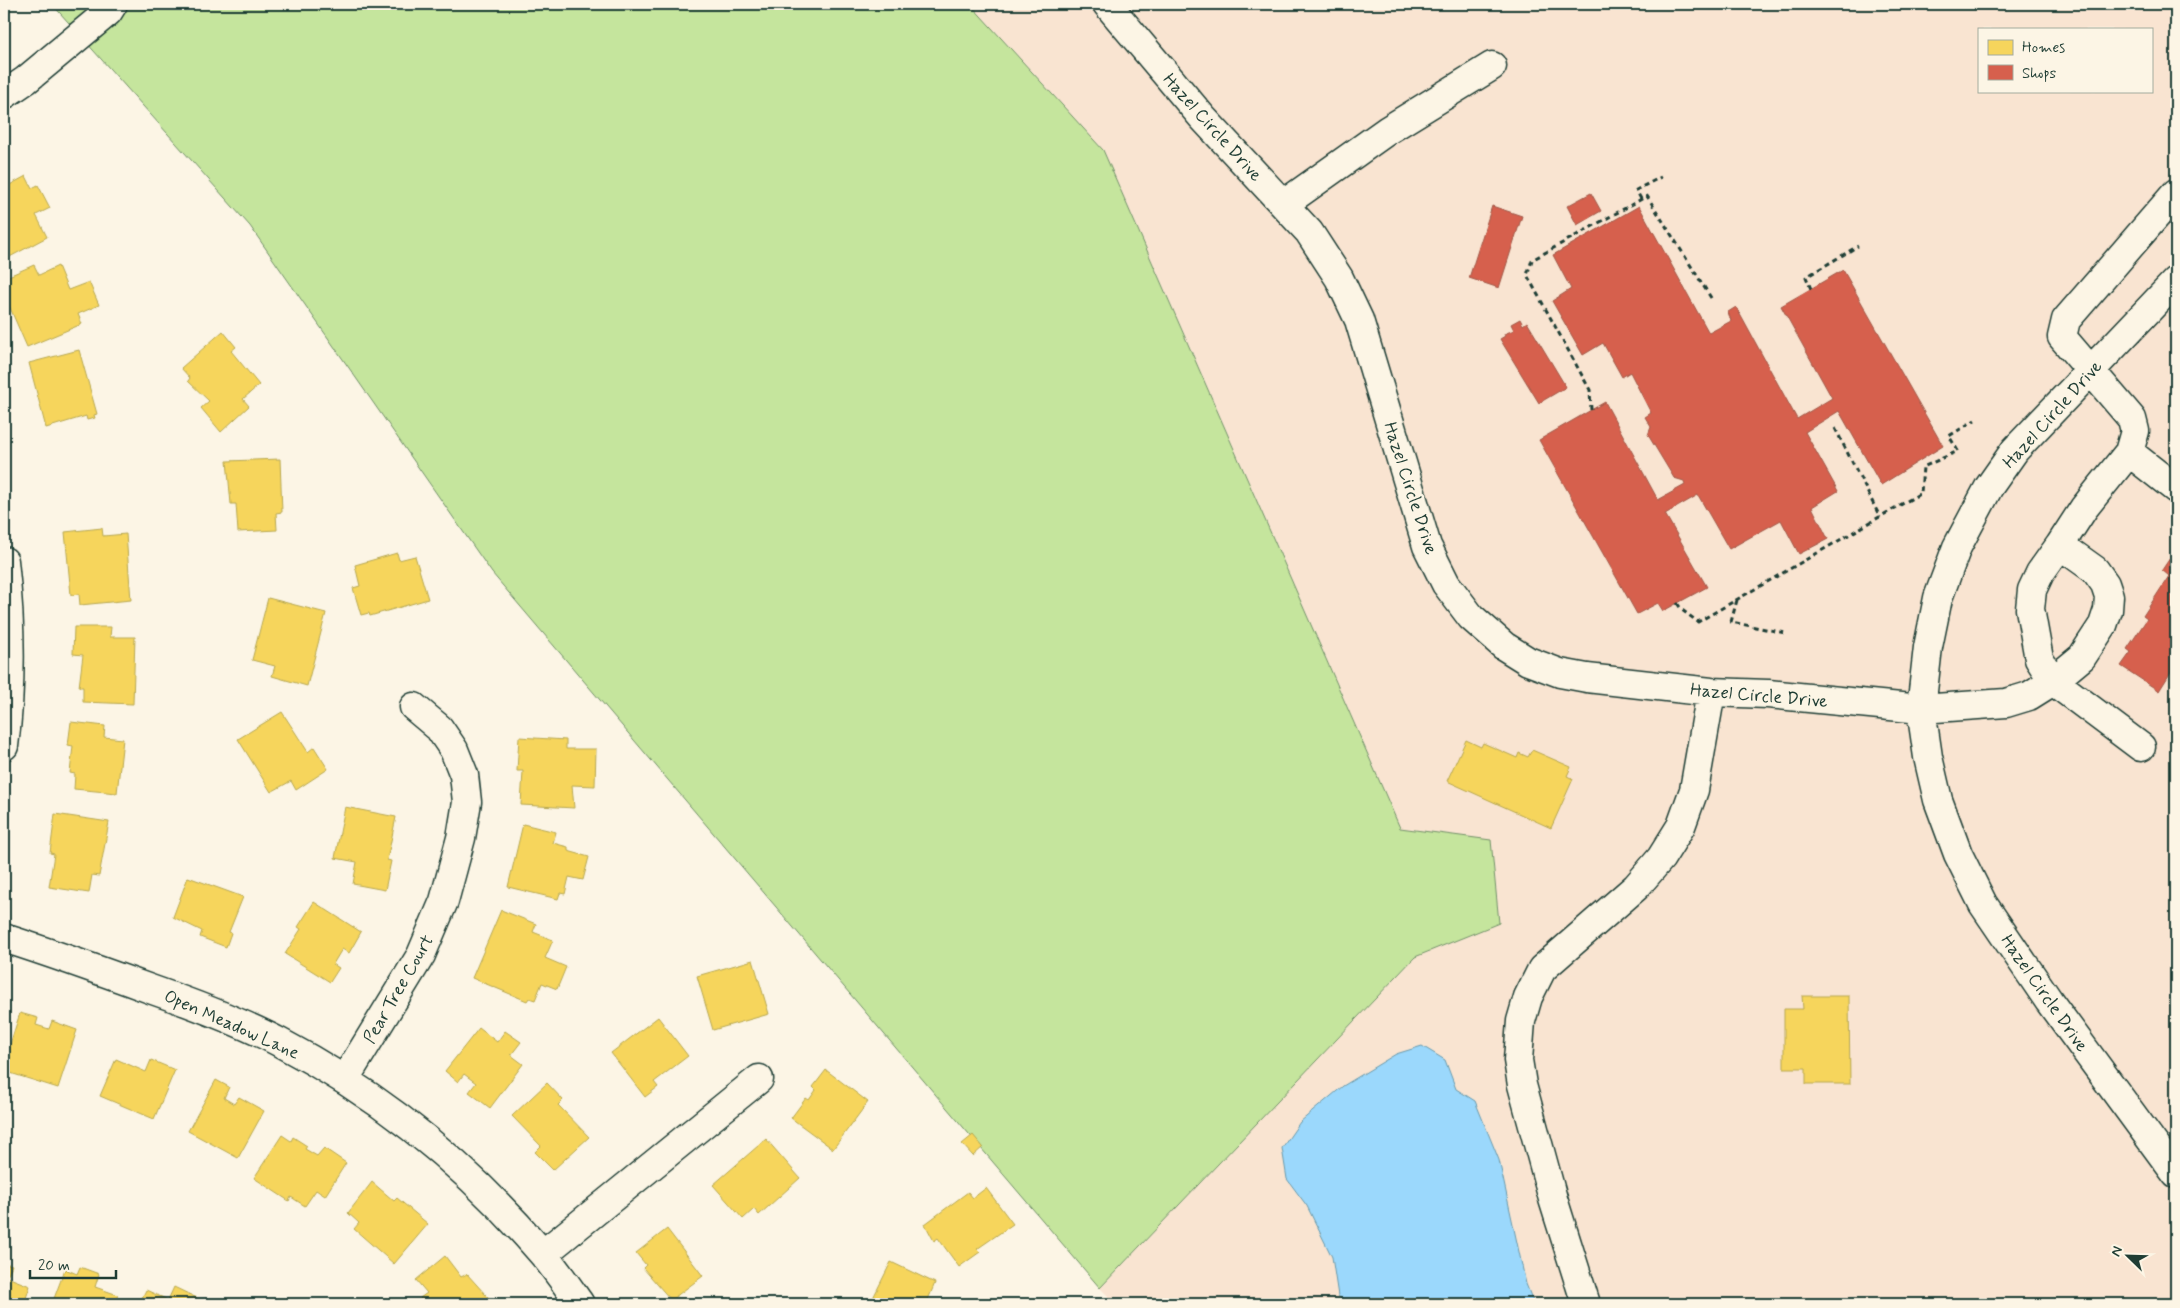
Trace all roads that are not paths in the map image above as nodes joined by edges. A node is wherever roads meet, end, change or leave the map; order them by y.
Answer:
1 (113, 4) edge
2 (1107, 4) edge
3 (1492, 66) dead end
4 (4, 95) edge
5 (2176, 193) edge
6 (1284, 204) junction
7 (2176, 281) edge
8 (2090, 371) junction
9 (2129, 452) junction
10 (2176, 489) edge
11 (2060, 545) junction
12 (4, 561) edge
13 (2052, 681) junction
14 (1711, 692) junction
15 (414, 707) dead end
16 (1921, 709) junction
17 (4, 746) edge
18 (2142, 747) dead end
19 (4, 938) edge
20 (759, 1079) dead end
21 (345, 1080) junction
22 (2176, 1174) edge
23 (543, 1254) junction
24 (580, 1304) edge
25 (1586, 1304) edge

1 - 4 street
2 - 6 street, Hazel Circle Drive
3 - 6 street
5 - 8 street
6 - 14 street, Hazel Circle Drive
7 - 8 street, Hazel Circle Drive
8 - 9 street
8 - 16 street, Hazel Circle Drive
9 - 10 street
9 - 11 street
11 - 13 street
11 - 13 street
12 - 17 street
13 - 16 street
13 - 18 street
14 - 16 street, Hazel Circle Drive
14 - 25 street
15 - 21 street, Pear Tree Court
16 - 22 street, Hazel Circle Drive
19 - 21 street, Open Meadow Lane
20 - 23 street
21 - 23 street, Open Meadow Lane
23 - 24 street, Open Meadow Lane

